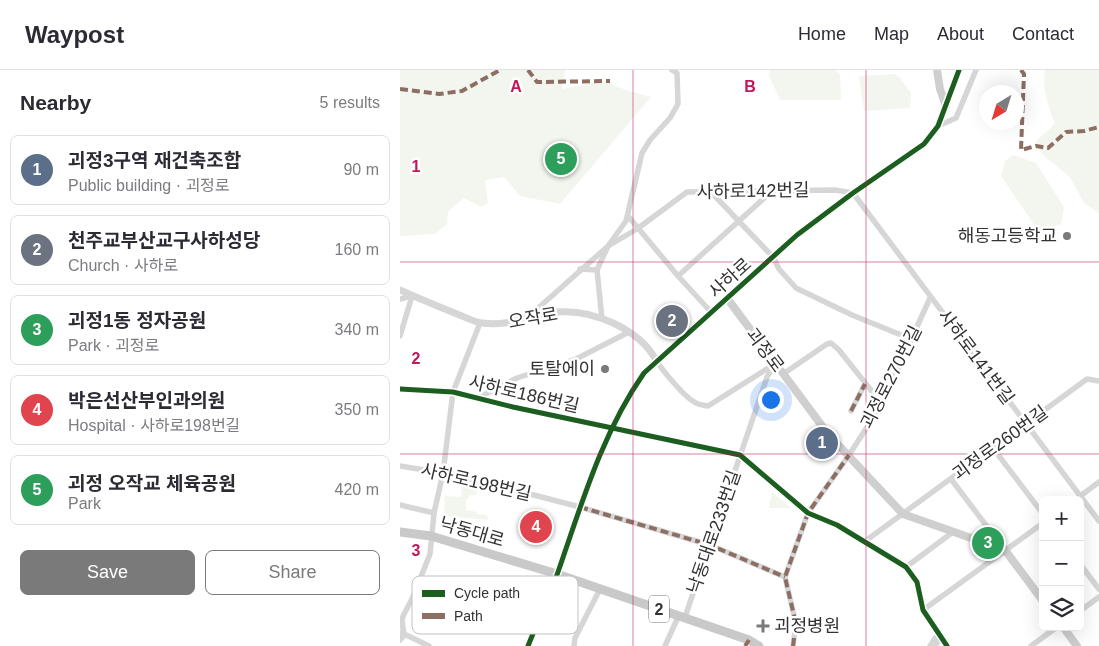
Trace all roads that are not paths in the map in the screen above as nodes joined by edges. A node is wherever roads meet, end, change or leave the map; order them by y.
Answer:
1 (672, 70) edge
2 (937, 70) edge
3 (959, 70) edge
4 (976, 70) edge
5 (946, 106) junction
6 (938, 126) junction
7 (772, 191) junction
8 (710, 192) junction
9 (853, 193) junction
10 (628, 216) junction
11 (739, 222) junction
12 (637, 229) junction
13 (608, 246) junction
14 (773, 258) junction
15 (580, 269) junction
16 (597, 270) junction
17 (678, 276) junction
18 (400, 290) edge
19 (412, 296) junction
20 (727, 298) junction
21 (930, 298) junction
22 (400, 299) edge
23 (711, 312) junction
24 (602, 319) junction
25 (524, 320) junction
26 (480, 323) junction
27 (629, 332) junction
28 (400, 336) edge
29 (912, 339) junction
30 (656, 360) junction
31 (775, 364) junction
32 (784, 374) junction
33 (1099, 381) edge
34 (865, 384) junction
35 (400, 390) edge
36 (453, 392) junction
37 (478, 398) junction
38 (882, 404) junction
39 (851, 411) dead end
40 (1026, 424) junction
41 (611, 427) junction
42 (993, 448) junction
43 (740, 455) junction
44 (849, 455) junction
45 (400, 466) edge
46 (443, 473) junction
47 (951, 479) junction
48 (1099, 482) edge
49 (1077, 496) edge
50 (1081, 496) edge
51 (400, 505) edge
52 (1084, 505) edge
53 (580, 507) junction
54 (1039, 509) edge
55 (434, 513) junction
56 (808, 513) junction
57 (903, 514) junction
58 (1099, 521) edge
59 (1039, 526) edge
60 (400, 532) edge
61 (953, 532) junction
62 (431, 536) junction
63 (864, 542) junction
64 (710, 545) junction
65 (1005, 550) junction
66 (906, 567) junction
67 (1084, 569) edge
68 (557, 574) junction
69 (421, 576) edge
70 (563, 576) edge
71 (784, 577) junction
72 (578, 581) edge
73 (600, 589) junction
74 (1099, 589) edge
75 (412, 596) edge
76 (1039, 596) edge
77 (1099, 597) edge
78 (1084, 608) edge
79 (923, 610) junction
80 (682, 616) junction
81 (578, 630) edge
82 (1052, 631) edge
83 (1065, 631) edge
84 (533, 634) edge
85 (576, 634) edge
86 (939, 635) junction
87 (401, 636) edge
88 (747, 643) edge
89 (429, 646) edge
90 (528, 646) edge
91 (574, 646) edge
92 (665, 646) edge
93 (759, 646) edge
94 (793, 646) edge
95 (930, 646) edge
96 (935, 646) edge
97 (948, 646) edge
98 (1031, 646) edge
99 (1077, 646) edge

1 - 10 street
2 - 5 main road
3 - 5 street, 사하로
4 - 6 street
5 - 6 street, 사하로
6 - 9 street, 사하로
7 - 8 street, 사하로142번길
7 - 9 street, 사하로142번길
7 - 11 street
8 - 11 street
8 - 12 street, 사하로142번길
9 - 14 street, 사하로
9 - 21 street, 사하로141번길
10 - 12 street
10 - 13 street
11 - 14 street
11 - 17 street
12 - 13 street, 사하로142번길
12 - 17 street
13 - 15 street
13 - 16 street
14 - 20 street, 사하로
14 - 29 street
15 - 16 street
15 - 25 street
16 - 24 street
17 - 23 street
18 - 19 street, 오작로
19 - 22 street
19 - 26 street, 오작로
19 - 28 street
20 - 23 street, 사하로
20 - 31 main road, 괴정로
21 - 29 street, 괴정로270번길
21 - 40 street, 사하로141번길
23 - 30 street, 사하로
24 - 25 street, 오작로
24 - 27 street, 오작로
25 - 26 street, 오작로
26 - 36 street
27 - 30 street, 오작로
27 - 37 street
29 - 38 street, 괴정로270번길
30 - 31 street
30 - 41 street, 사하로
31 - 32 main road, 괴정로
31 - 43 street, 낙동대로233번길
32 - 34 street
32 - 44 main road, 괴정로
33 - 40 street, 괴정로260번길
34 - 38 street
34 - 39 street
35 - 36 street, 사하로186번길
36 - 37 street, 사하로186번길
36 - 46 street
37 - 41 street, 사하로186번길
38 - 44 street, 괴정로270번길
40 - 42 street, 괴정로260번길
40 - 49 street, 사하로141번길
41 - 43 street, 사하로186번길
41 - 53 street, 사하로
42 - 47 street, 괴정로260번길
42 - 54 street
43 - 56 street
43 - 64 street, 낙동대로233번길
44 - 56 street, 괴정로270번길
44 - 57 main road, 괴정로
45 - 46 street, 사하로198번길
46 - 53 street, 사하로198번길
46 - 55 street
47 - 57 street, 괴정로260번길
47 - 65 street
48 - 50 street
51 - 55 street
52 - 58 street, 사하로141번길
53 - 64 street, 사하로198번길
53 - 68 street, 사하로
55 - 62 street
56 - 63 street
56 - 71 street, 괴정로270번길
57 - 61 main road, 괴정로
57 - 63 street
59 - 65 street
60 - 62 main road, 낙동대로 / 2
61 - 65 main road, 괴정로
61 - 66 street
62 - 68 main road, 낙동대로 / 2
62 - 69 street
63 - 66 street
64 - 71 street, 사하로198번길
64 - 80 street, 낙동대로233번길
65 - 76 main road
65 - 79 street
66 - 79 street
67 - 74 street
68 - 70 main road, 낙동대로 / 2
71 - 94 street
72 - 73 main road, 낙동대로 / 2
73 - 80 main road, 낙동대로 / 2
73 - 81 street
75 - 87 street
77 - 78 street
79 - 86 street
80 - 88 main road, 낙동대로 / 2
80 - 92 street, 낙동대로233번길
82 - 98 street
83 - 99 main road
84 - 90 street, 사하로
85 - 91 street
86 - 95 street
86 - 96 street
86 - 97 street
87 - 89 street
88 - 93 main road, 낙동대로 / 2

